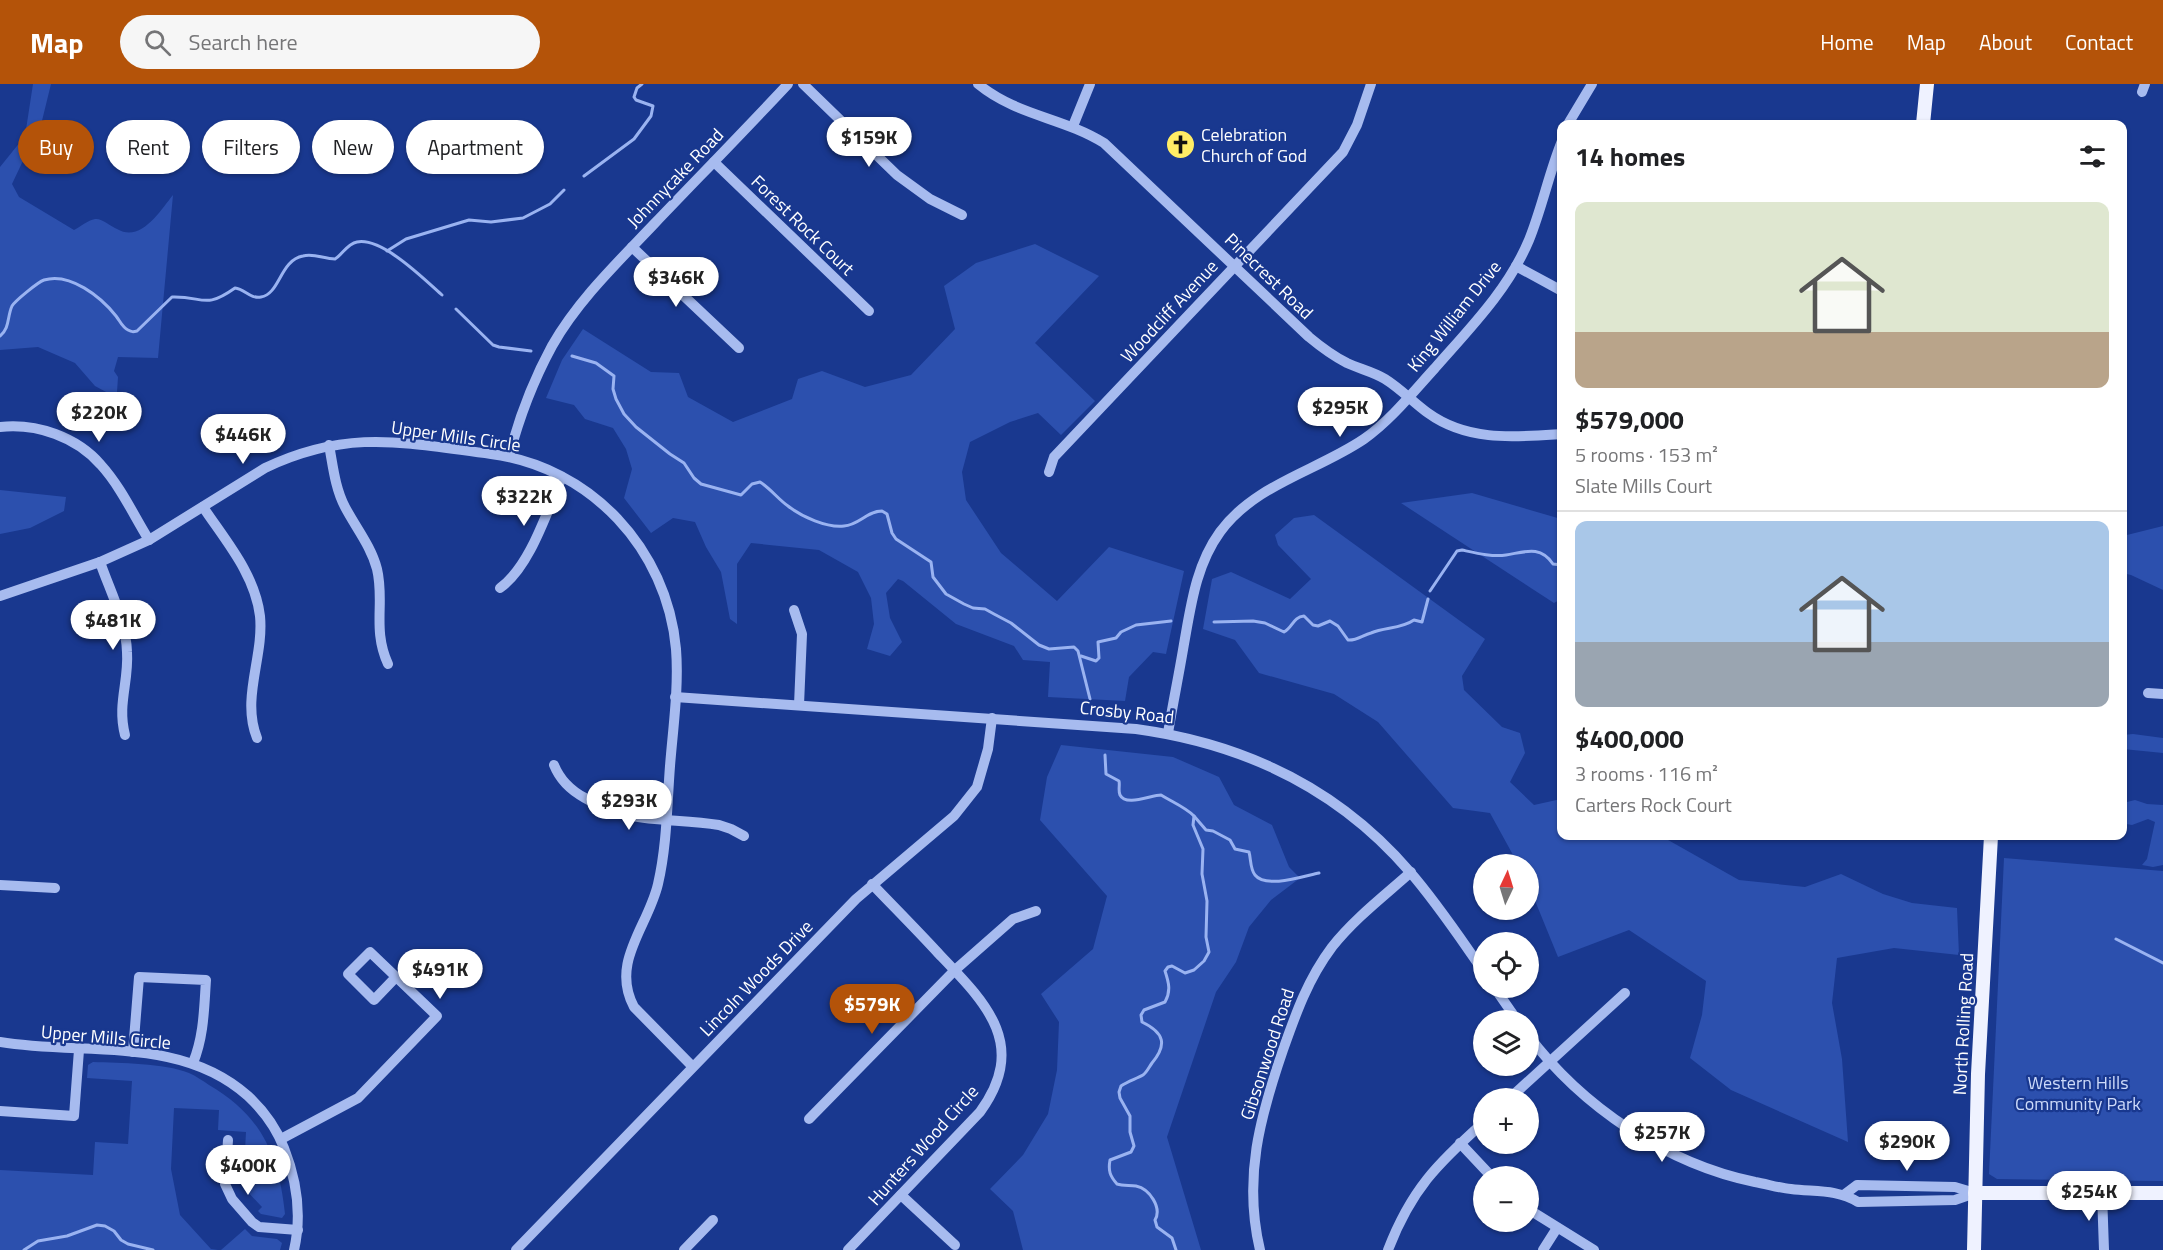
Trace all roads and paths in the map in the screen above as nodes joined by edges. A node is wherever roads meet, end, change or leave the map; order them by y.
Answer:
1 (788, 84) edge
2 (803, 84) edge
3 (978, 84) edge
4 (1090, 84) edge
5 (1371, 84) edge
6 (1592, 84) edge
7 (1927, 84) edge
8 (1570, 120) edge
9 (1923, 120) edge
10 (1072, 126) junction
11 (1557, 154) edge
12 (714, 162) junction
13 (962, 214) dead end
14 (632, 248) junction
15 (1235, 266) junction
16 (1516, 266) junction
17 (1557, 288) edge
18 (869, 311) dead end
19 (739, 348) dead end
20 (1409, 397) junction
21 (0, 427) edge
22 (1557, 434) edge
23 (329, 445) junction
24 (508, 456) junction
25 (1049, 472) dead end
26 (562, 477) junction
27 (203, 507) junction
28 (149, 540) junction
29 (100, 562) junction
30 (500, 588) dead end
31 (0, 596) edge
32 (794, 610) dead end
33 (388, 664) dead end
34 (2148, 693) dead end
35 (2163, 694) edge
36 (675, 697) junction
37 (799, 705) junction
38 (992, 718) junction
39 (1168, 733) junction
40 (125, 735) dead end
41 (257, 738) dead end
42 (554, 765) dead end
43 (666, 820) junction
44 (744, 837) dead end
45 (1991, 840) edge
46 (1411, 872) junction
47 (872, 884) junction
48 (0, 885) edge
49 (55, 888) dead end
50 (1036, 911) dead end
51 (1473, 957) edge
52 (955, 970) junction
53 (396, 977) junction
54 (1625, 993) dead end
55 (0, 1042) edge
56 (1539, 1048) edge
57 (79, 1050) junction
58 (134, 1052) junction
59 (1551, 1062) junction
60 (193, 1063) junction
61 (692, 1066) junction
62 (1521, 1088) edge
63 (0, 1111) edge
64 (809, 1119) dead end
65 (1473, 1132) edge
66 (281, 1139) junction
67 (228, 1140) dead end
68 (1460, 1143) junction
69 (1482, 1166) edge
70 (1975, 1193) junction
71 (2102, 1193) junction
72 (2163, 1193) edge
73 (1845, 1194) junction
74 (901, 1195) junction
75 (1539, 1216) edge
76 (713, 1220) dead end
77 (1557, 1228) junction
78 (298, 1230) junction
79 (955, 1245) dead end
80 (294, 1250) edge
81 (516, 1250) edge
82 (684, 1250) edge
83 (848, 1250) edge
84 (1260, 1250) edge
85 (1388, 1250) edge
86 (1543, 1250) edge
87 (1594, 1250) edge
88 (1974, 1250) edge
89 (2104, 1250) edge

1 - 12 street, Johnnycake Road
2 - 13 street
3 - 10 street, Pinecrest Road
4 - 10 street
5 - 15 street, Woodcliff Avenue
6 - 8 street
7 - 9 main road
10 - 15 street, Pinecrest Road
11 - 16 street, King William Drive
12 - 14 street, Johnnycake Road
12 - 18 street, Forest Rock Court
14 - 19 street
14 - 24 street, Johnnycake Road
15 - 20 street, Pinecrest Road
15 - 25 street, Woodcliff Avenue
16 - 17 street
16 - 20 street, King William Drive
20 - 22 street, Pinecrest Road
20 - 39 street, King William Drive
21 - 28 street
23 - 24 street, Upper Mills Circle
23 - 27 street, Upper Mills Circle
23 - 33 street
24 - 26 street, Upper Mills Circle
26 - 30 street
26 - 36 street, Upper Mills Circle
27 - 28 street, Upper Mills Circle
27 - 41 street
28 - 29 street, Upper Mills Circle
29 - 31 street, Upper Mills Circle
29 - 40 street
32 - 37 street
34 - 35 street
36 - 37 street, Crosby Road
36 - 43 street, Upper Mills Circle
37 - 38 street, Crosby Road
38 - 39 street, Crosby Road
38 - 47 street, Lincoln Woods Drive
39 - 46 street, Crosby Road
42 - 43 street
43 - 44 street
43 - 61 street, Upper Mills Circle
45 - 70 main road, North Rolling Road
46 - 51 street, Crosby Road
46 - 84 street, Gibsonwood Road
47 - 52 street, Hunters Wood Circle
47 - 61 street, Lincoln Woods Drive
48 - 49 street
50 - 52 street
52 - 64 street
52 - 74 street, Hunters Wood Circle
53 - 53 street
53 - 66 street
54 - 59 street
55 - 57 street, Upper Mills Circle
56 - 59 street
57 - 58 street, Upper Mills Circle
57 - 63 street
58 - 60 street, Upper Mills Circle
58 - 60 street
59 - 62 street
59 - 73 street
60 - 66 street, Upper Mills Circle
61 - 81 street, Lincoln Woods Drive
65 - 68 street
66 - 78 street, Upper Mills Circle
67 - 78 street
68 - 69 street
68 - 85 street
70 - 71 main road
70 - 73 street
70 - 73 street
70 - 88 main road, North Rolling Road
71 - 72 main road
71 - 89 street
74 - 79 street
74 - 83 street, Hunters Wood Circle
75 - 77 street
76 - 82 street
77 - 86 street
77 - 87 street
78 - 80 street, Upper Mills Circle

